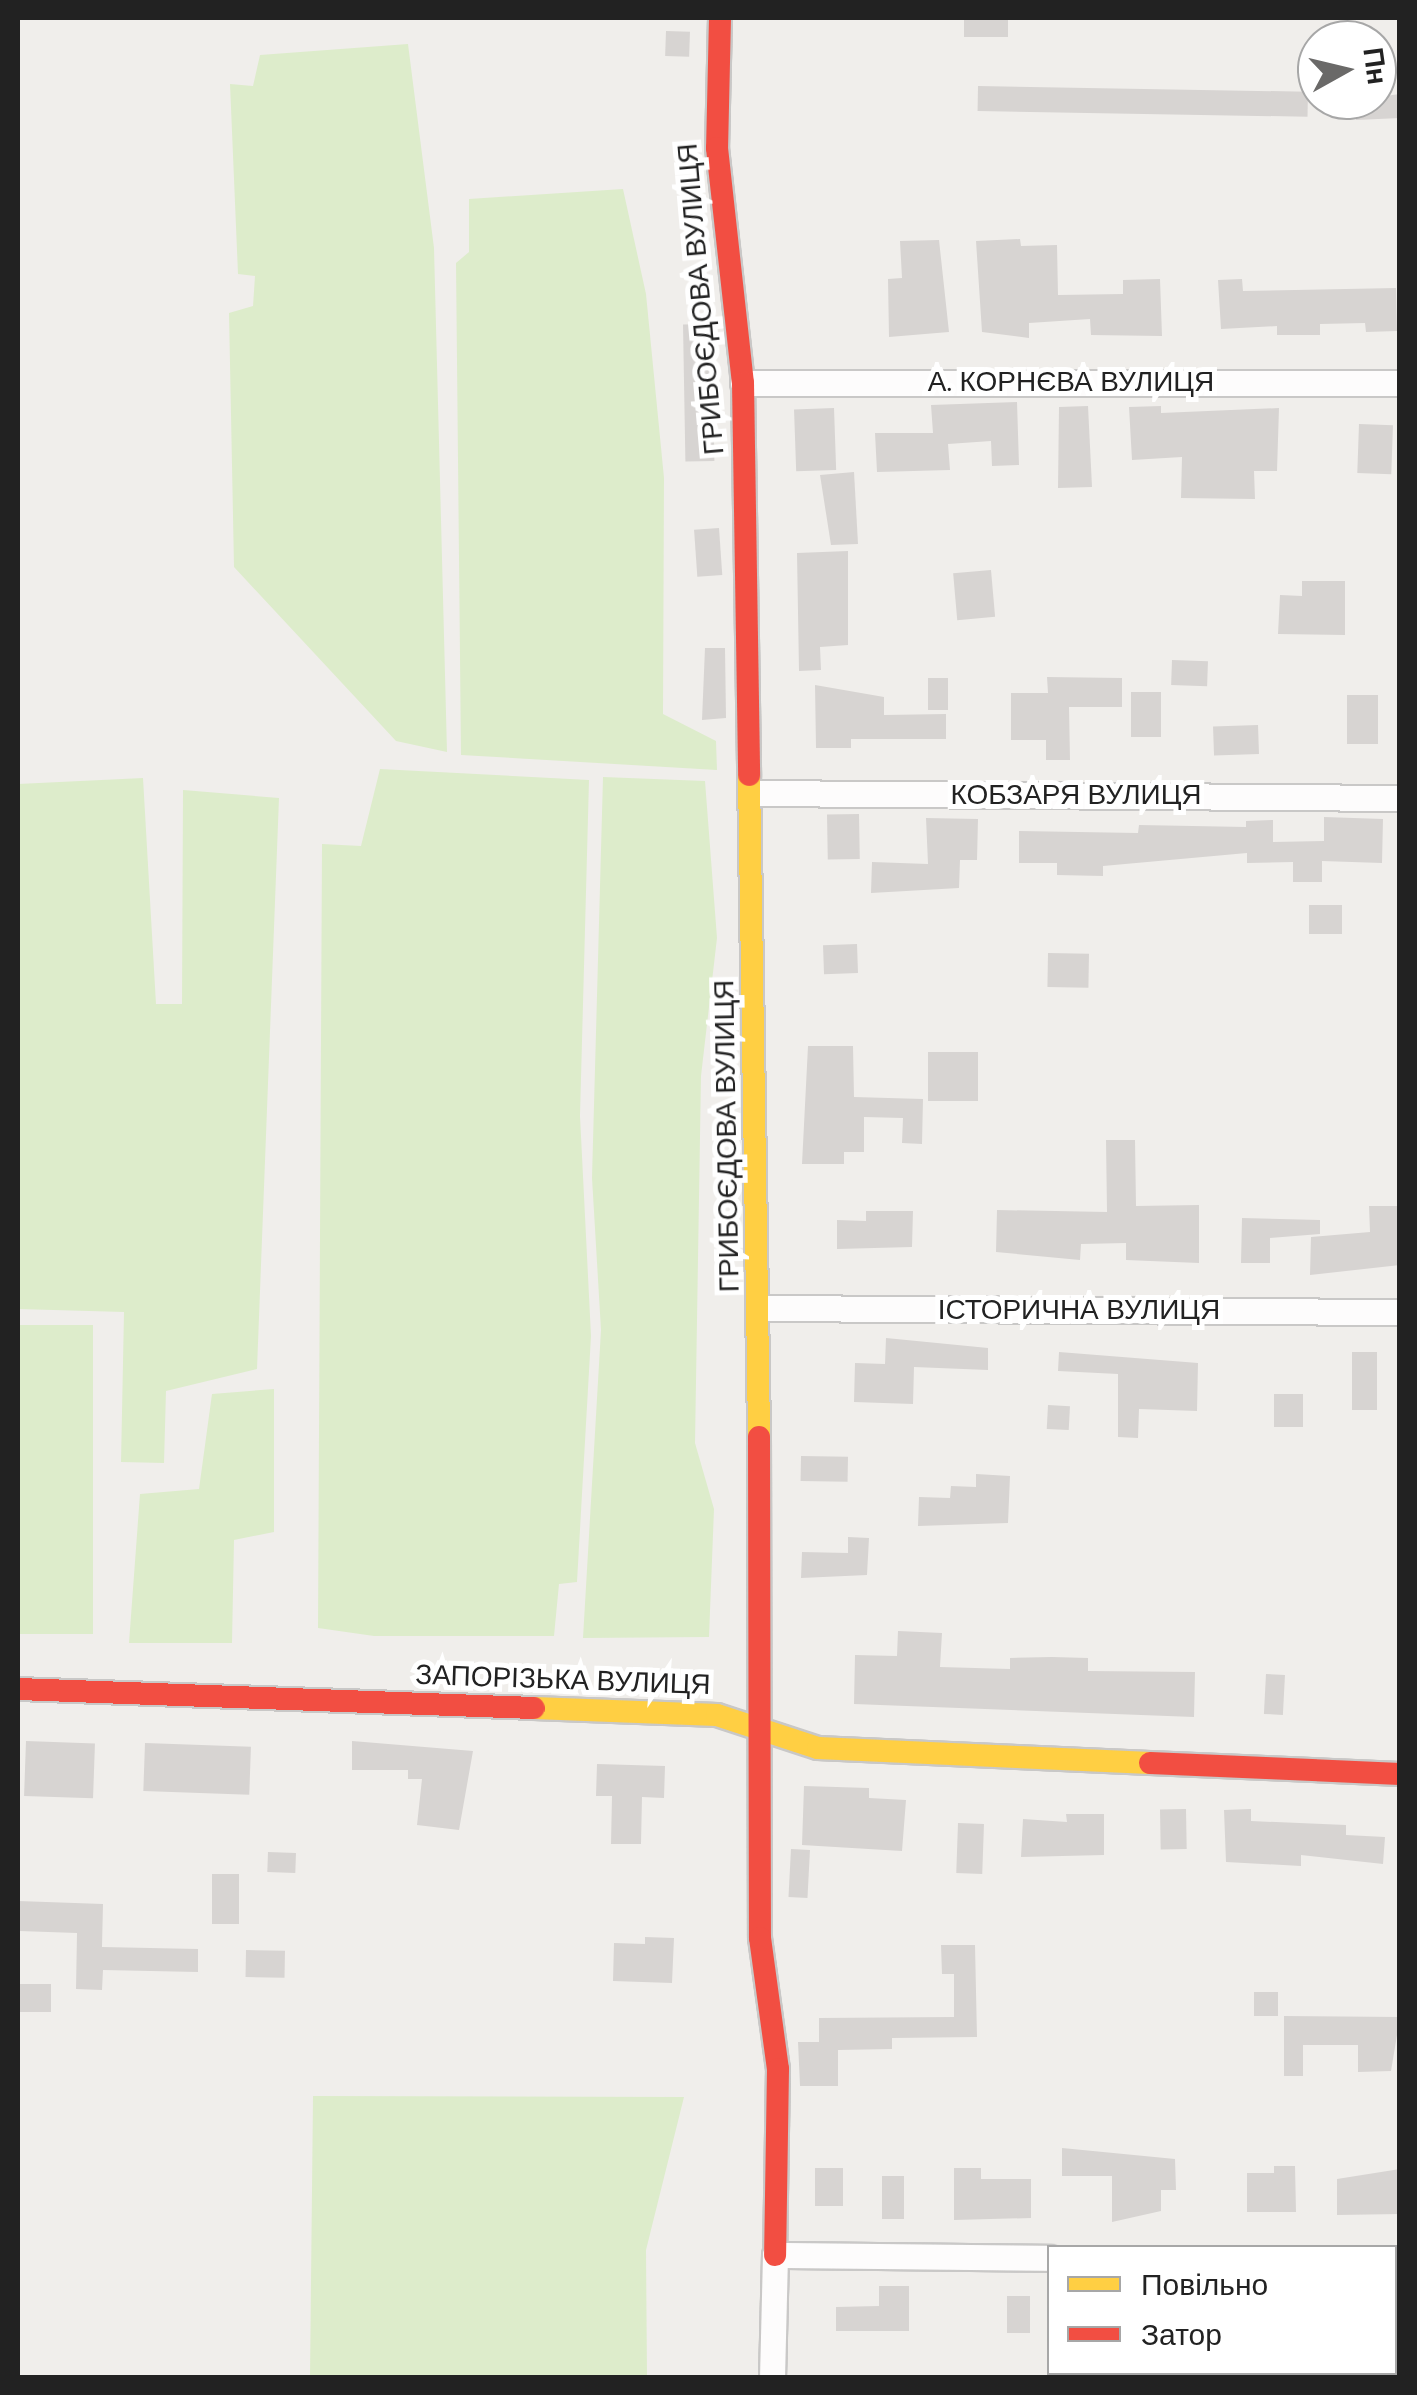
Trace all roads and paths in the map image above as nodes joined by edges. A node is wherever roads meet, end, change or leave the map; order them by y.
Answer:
1 (720, 18) edge
2 (743, 383) junction
3 (1400, 383) edge
4 (753, 793) junction
5 (1400, 798) edge
6 (759, 1308) junction
7 (1400, 1312) edge
8 (18, 1689) edge
9 (764, 1732) junction
10 (1400, 1774) edge
11 (775, 2255) junction
12 (1047, 2258) edge
13 (772, 2378) edge

1 - 2 street, ГРИБОЄДОВА ВУЛИЦЯ
2 - 3 street, А. КОРНЄВА ВУЛИЦЯ
2 - 4 street, ГРИБОЄДОВА ВУЛИЦЯ
4 - 5 street, КОБЗАРЯ ВУЛИЦЯ
4 - 6 street, ГРИБОЄДОВА ВУЛИЦЯ
6 - 7 street, ІСТОРИЧНА ВУЛИЦЯ
6 - 9 street, ГРИБОЄДОВА ВУЛИЦЯ
8 - 9 street, ЗАПОРІЗЬКА ВУЛИЦЯ
9 - 10 street, ЗАПОРІЗЬКА ВУЛИЦЯ
9 - 11 street, ГРИБОЄДОВА ВУЛИЦЯ
11 - 12 street
11 - 13 street

